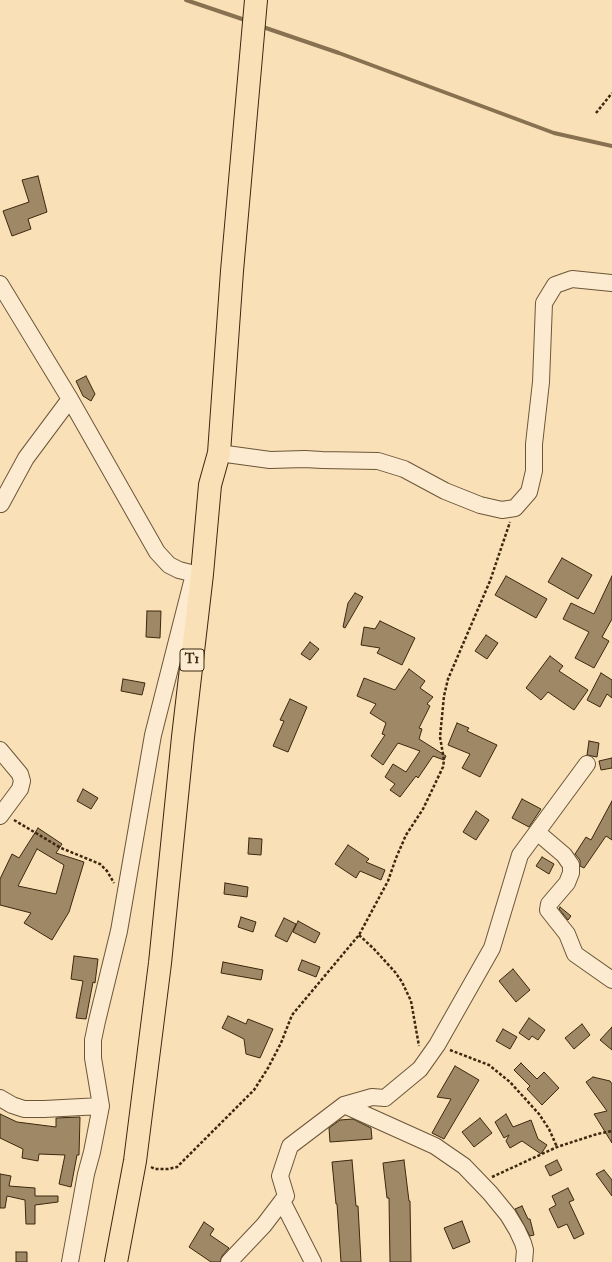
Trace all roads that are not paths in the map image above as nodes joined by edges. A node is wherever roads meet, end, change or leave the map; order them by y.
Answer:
1 (255, 3) edge
2 (612, 283) edge
3 (0, 284) edge
4 (70, 399) junction
5 (219, 453) junction
6 (1, 504) dead end
7 (198, 574) junction
8 (0, 750) edge
9 (587, 764) dead end
10 (1, 814) edge
11 (537, 832) junction
12 (612, 980) edge
13 (0, 1098) edge
14 (344, 1105) junction
15 (101, 1106) junction
16 (282, 1201) junction
17 (70, 1262) edge
18 (116, 1262) edge
19 (229, 1262) edge
20 (313, 1262) edge
21 (524, 1262) edge

1 - 5 highway, T1
2 - 5 street
3 - 4 street
4 - 6 street
4 - 7 street
5 - 7 highway, T1
7 - 15 street
7 - 18 highway, T1
8 - 10 street
9 - 11 street
11 - 12 street
11 - 14 street
13 - 15 street
14 - 16 street
14 - 21 street
15 - 17 street
16 - 19 street
16 - 20 street

